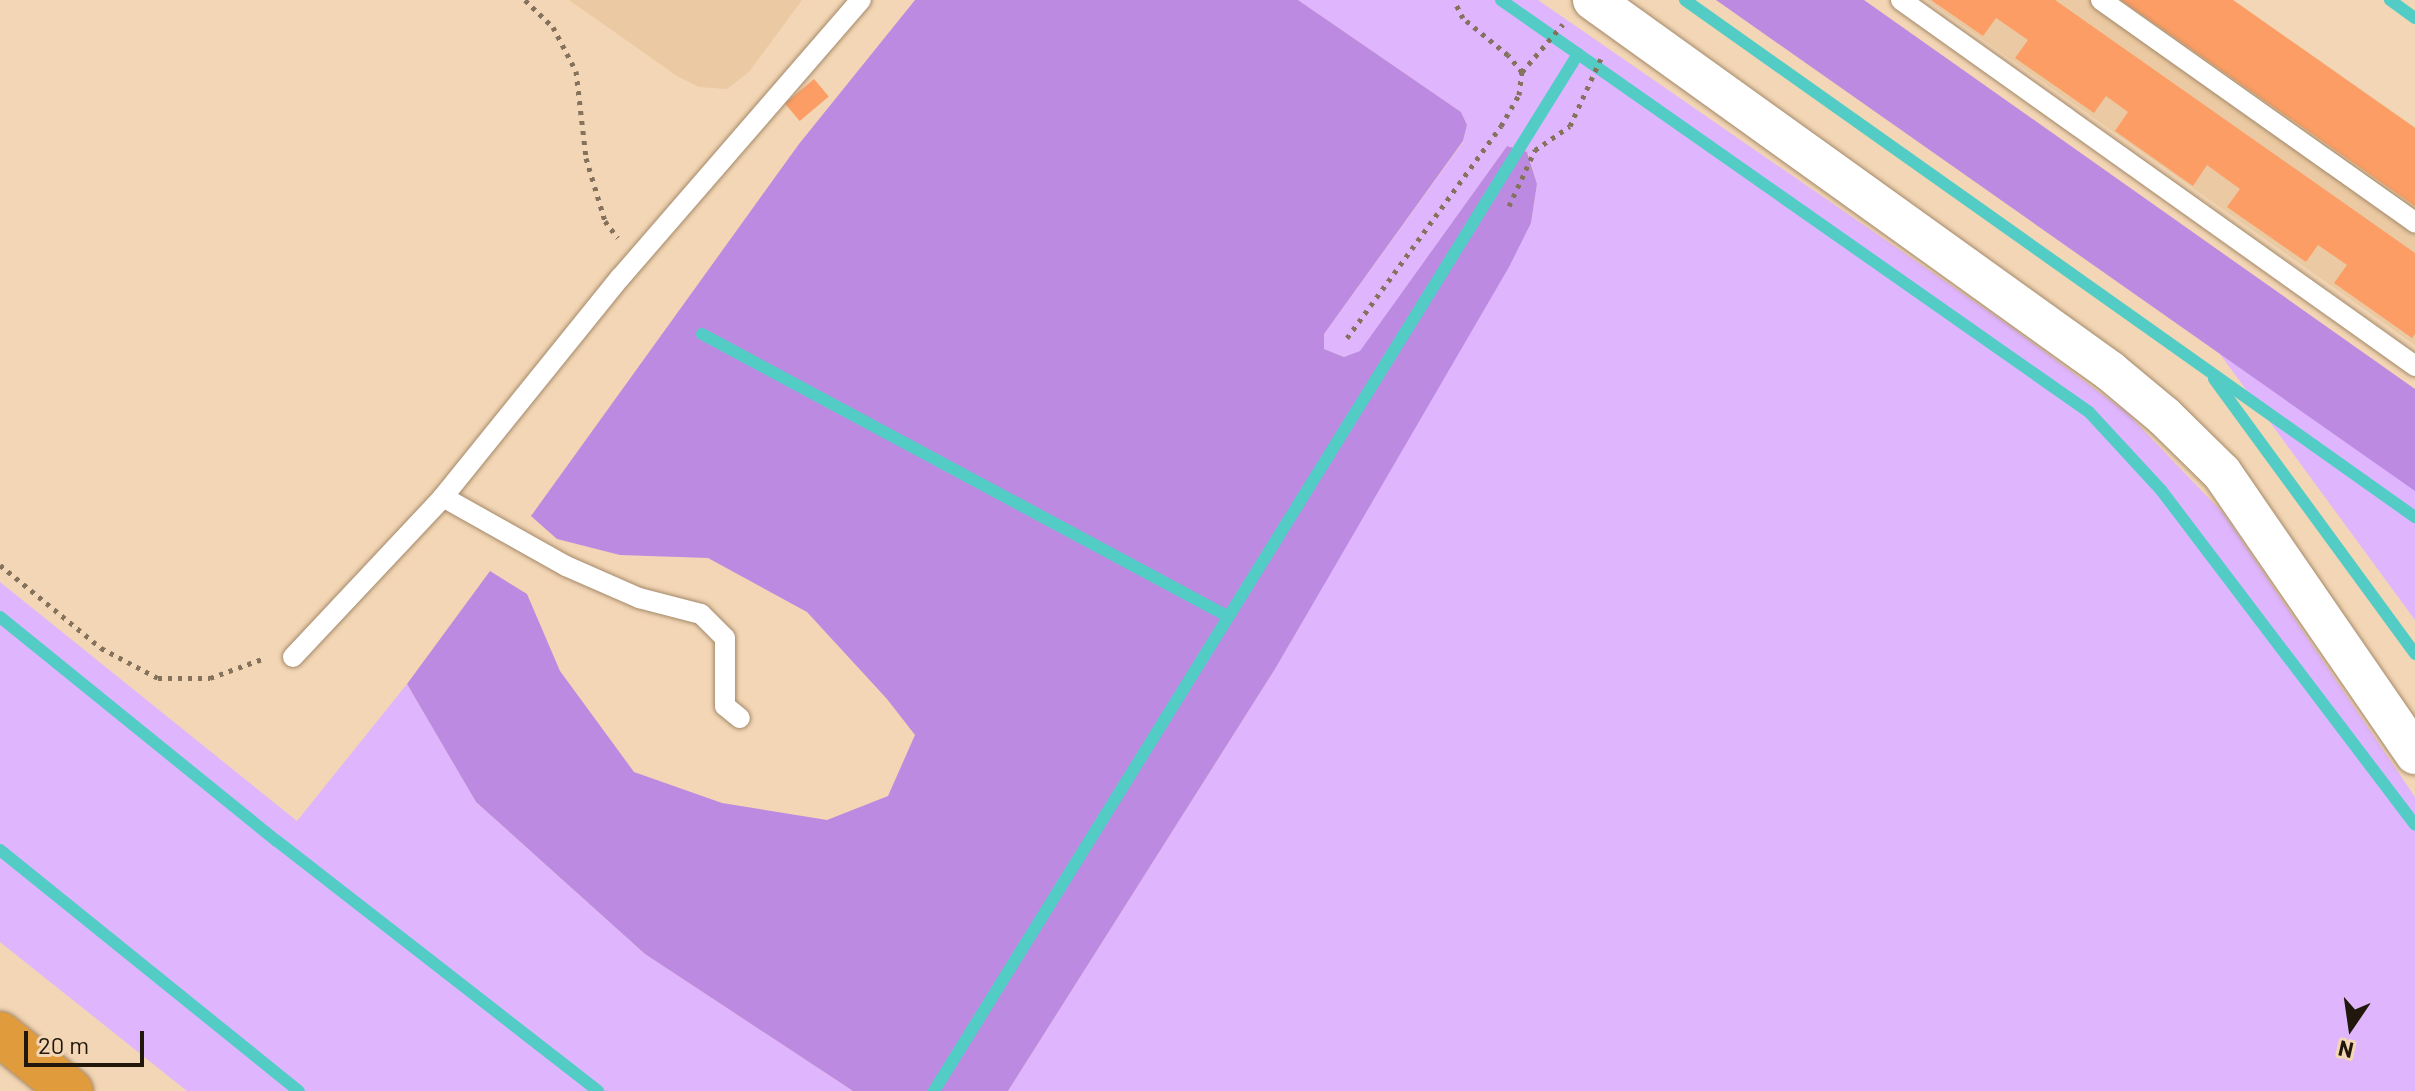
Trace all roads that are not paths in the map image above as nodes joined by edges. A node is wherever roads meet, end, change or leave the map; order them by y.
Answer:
1 (861, 0) edge
2 (1901, 0) edge
3 (2101, 0) edge
4 (1592, 12) edge
5 (2415, 222) edge
6 (2415, 366) edge
7 (443, 497) junction
8 (293, 657) dead end
9 (740, 718) dead end
10 (2415, 754) edge
11 (0, 1034) edge
12 (71, 1091) edge

1 - 7 lane
2 - 6 lane
3 - 5 lane
4 - 10 street
7 - 8 lane
7 - 9 lane
11 - 12 highway

